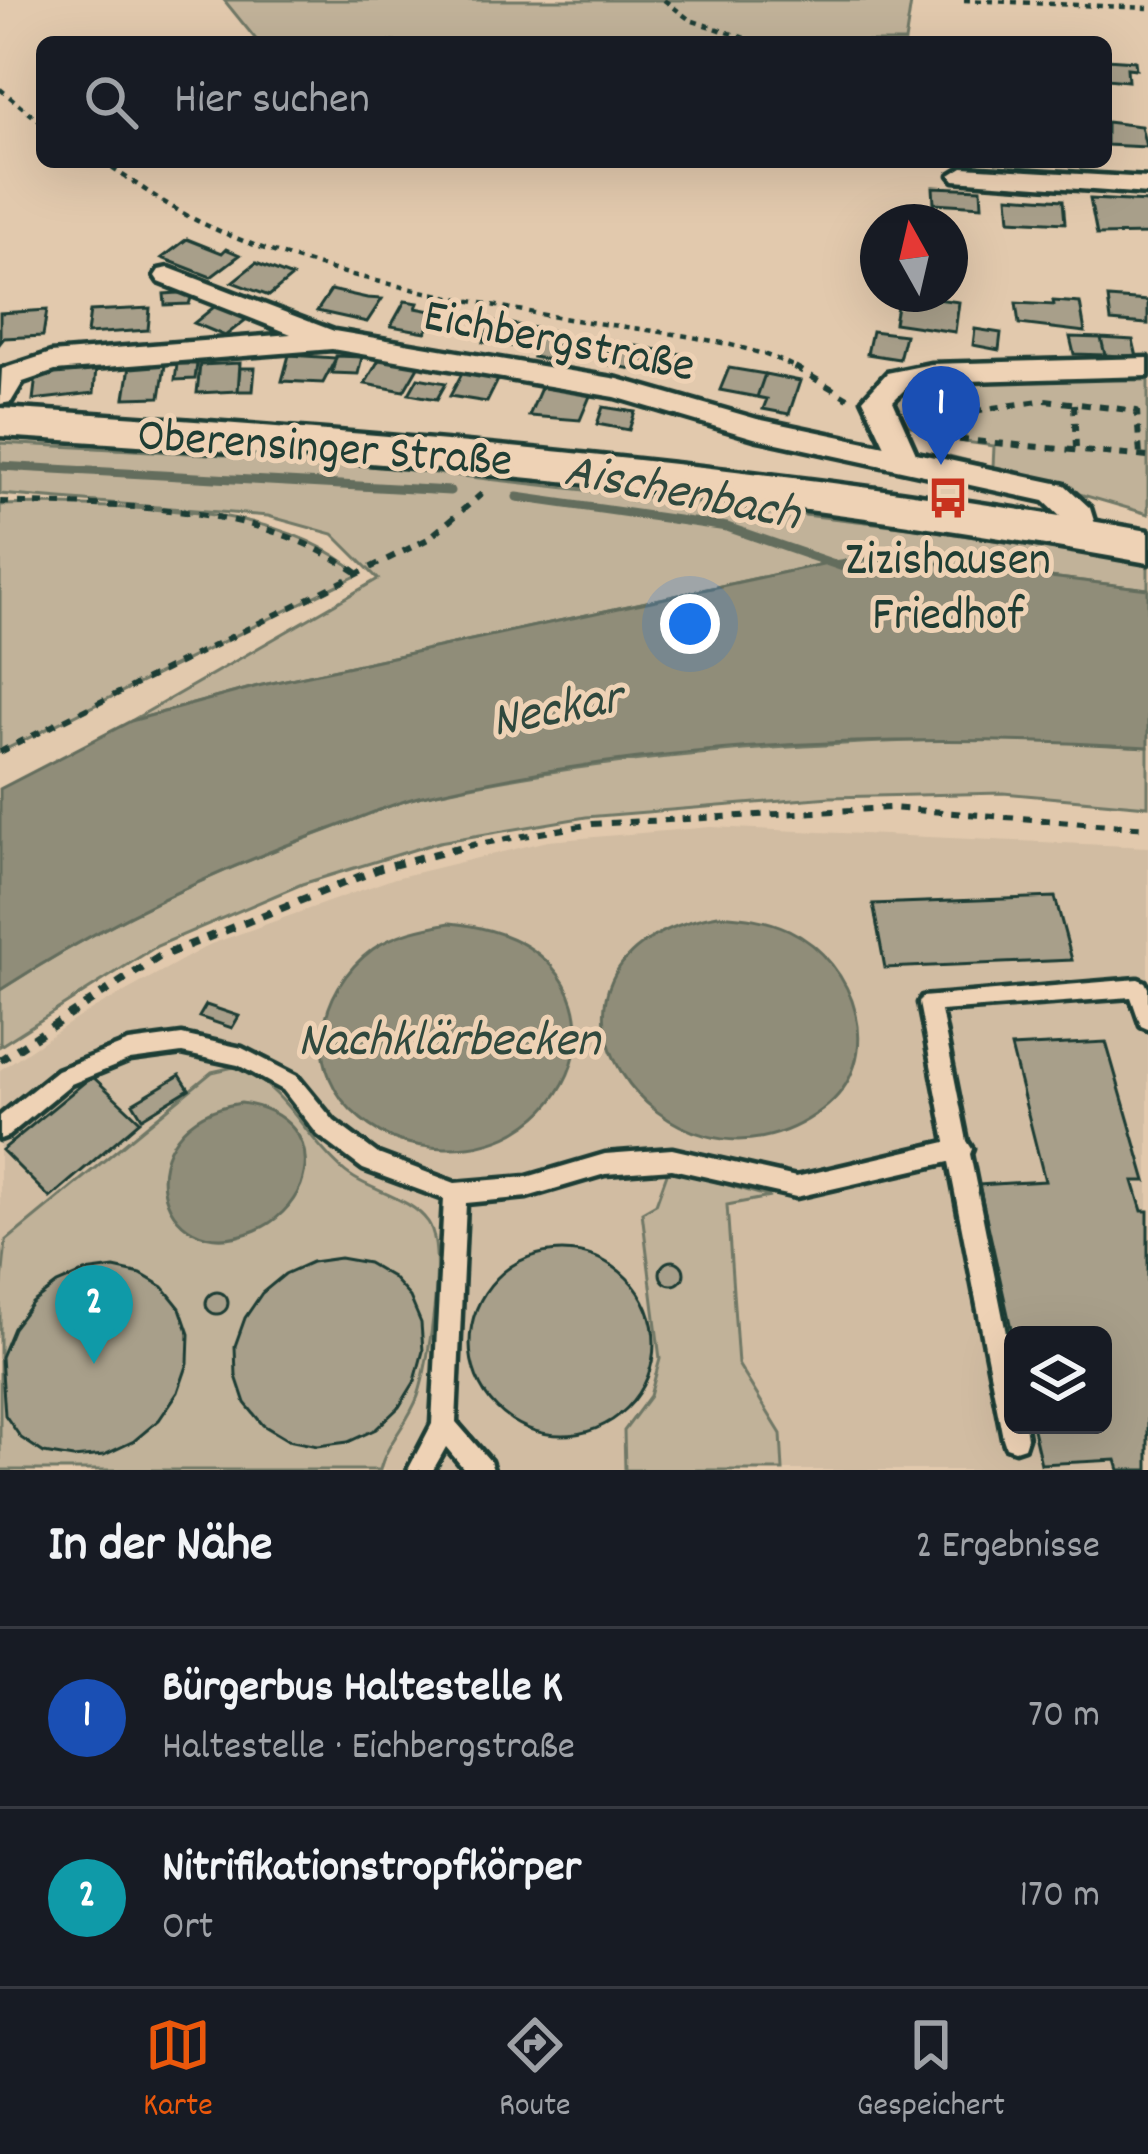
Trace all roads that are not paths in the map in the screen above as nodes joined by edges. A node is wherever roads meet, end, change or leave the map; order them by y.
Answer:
1 (963, 175) dead end
2 (1148, 186) edge
3 (169, 276) dead end
4 (332, 340) junction
5 (1148, 367) edge
6 (0, 395) edge
7 (0, 422) edge
8 (902, 451) junction
9 (1082, 534) junction
10 (1148, 547) edge
11 (1148, 1020) edge
12 (0, 1129) edge
13 (961, 1149) junction
14 (455, 1193) junction
15 (444, 1426) junction
16 (1015, 1438) dead end
17 (420, 1470) edge
18 (481, 1470) edge

1 - 2 street
3 - 4 street
4 - 6 street, Eichbergstraße
4 - 8 street, Eichbergstraße
5 - 8 street
7 - 9 street, Oberensinger Straße
8 - 9 street, Eichbergstraße
9 - 10 street, Oberensinger Straße
11 - 13 lane
12 - 14 lane
13 - 14 lane
13 - 16 lane
14 - 15 lane
15 - 17 lane
15 - 18 lane

